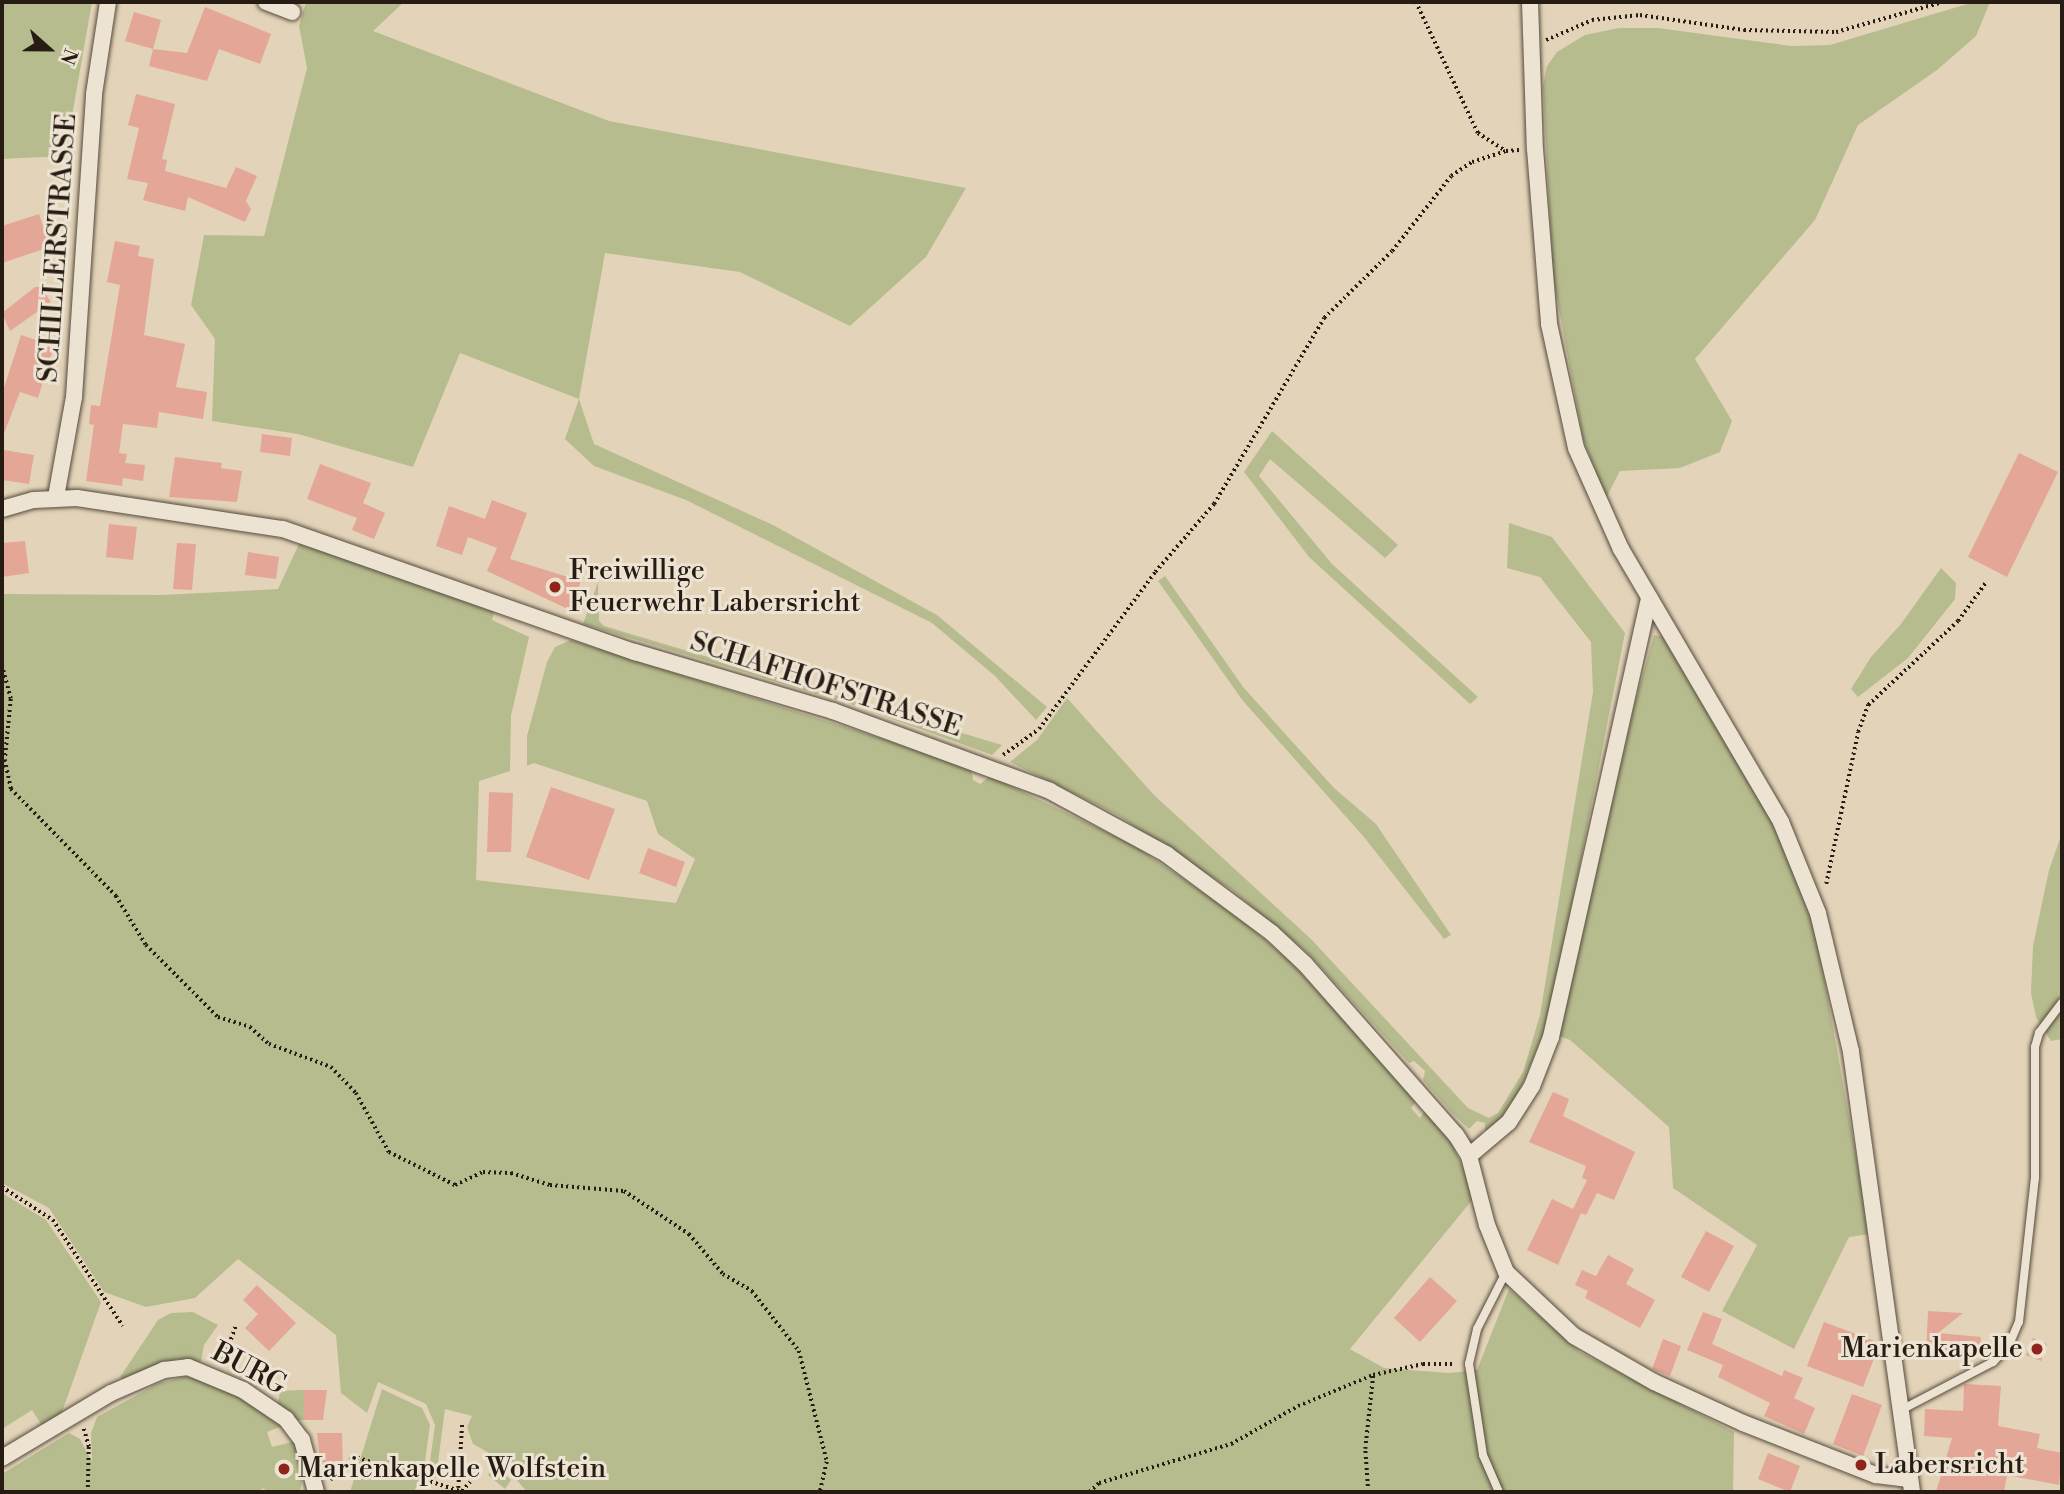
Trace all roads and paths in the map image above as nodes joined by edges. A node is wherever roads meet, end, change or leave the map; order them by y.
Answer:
1 (108, 2) edge
2 (266, 2) edge
3 (1416, 2) edge
4 (1530, 2) edge
5 (1943, 2) edge
6 (292, 12) dead end
7 (1532, 42) junction
8 (1535, 149) junction
9 (1506, 150) junction
10 (56, 498) junction
11 (2, 509) edge
12 (1987, 581) dead end
13 (1649, 598) junction
14 (2, 665) edge
15 (990, 766) junction
16 (1818, 913) junction
17 (2062, 1003) edge
18 (1469, 1156) junction
19 (2, 1188) edge
20 (1506, 1272) junction
21 (236, 1325) dead end
22 (123, 1326) dead end
23 (1469, 1364) junction
24 (220, 1367) dead end
25 (1373, 1375) junction
26 (1903, 1409) junction
27 (462, 1423) dead end
28 (89, 1447) dead end
29 (2, 1458) edge
30 (471, 1482) dead end
31 (314, 1486) edge
32 (1911, 1486) edge
33 (461, 1490) edge
34 (88, 1492) edge
35 (820, 1492) edge
36 (1089, 1492) edge
37 (1368, 1492) edge
38 (1499, 1492) edge

1 - 10 street, SCHILLERSTRASSE
2 - 6 street
3 - 9 path
4 - 7 street
5 - 7 path
7 - 8 street
8 - 9 path
8 - 13 street
9 - 15 path
10 - 11 street, SCHAFHOFSTRASSE
10 - 15 street, SCHAFHOFSTRASSE
12 - 16 path
13 - 16 street
13 - 18 street
14 - 35 path
15 - 18 street, SCHAFHOFSTRASSE
16 - 26 street
17 - 26 lane
18 - 20 street
19 - 22 path
20 - 23 lane
20 - 32 street
21 - 24 path
23 - 25 path
23 - 38 lane
25 - 36 path
25 - 37 path
26 - 32 street
27 - 33 path
28 - 34 path
29 - 31 street, BURG
30 - 33 path
31 - 33 path

